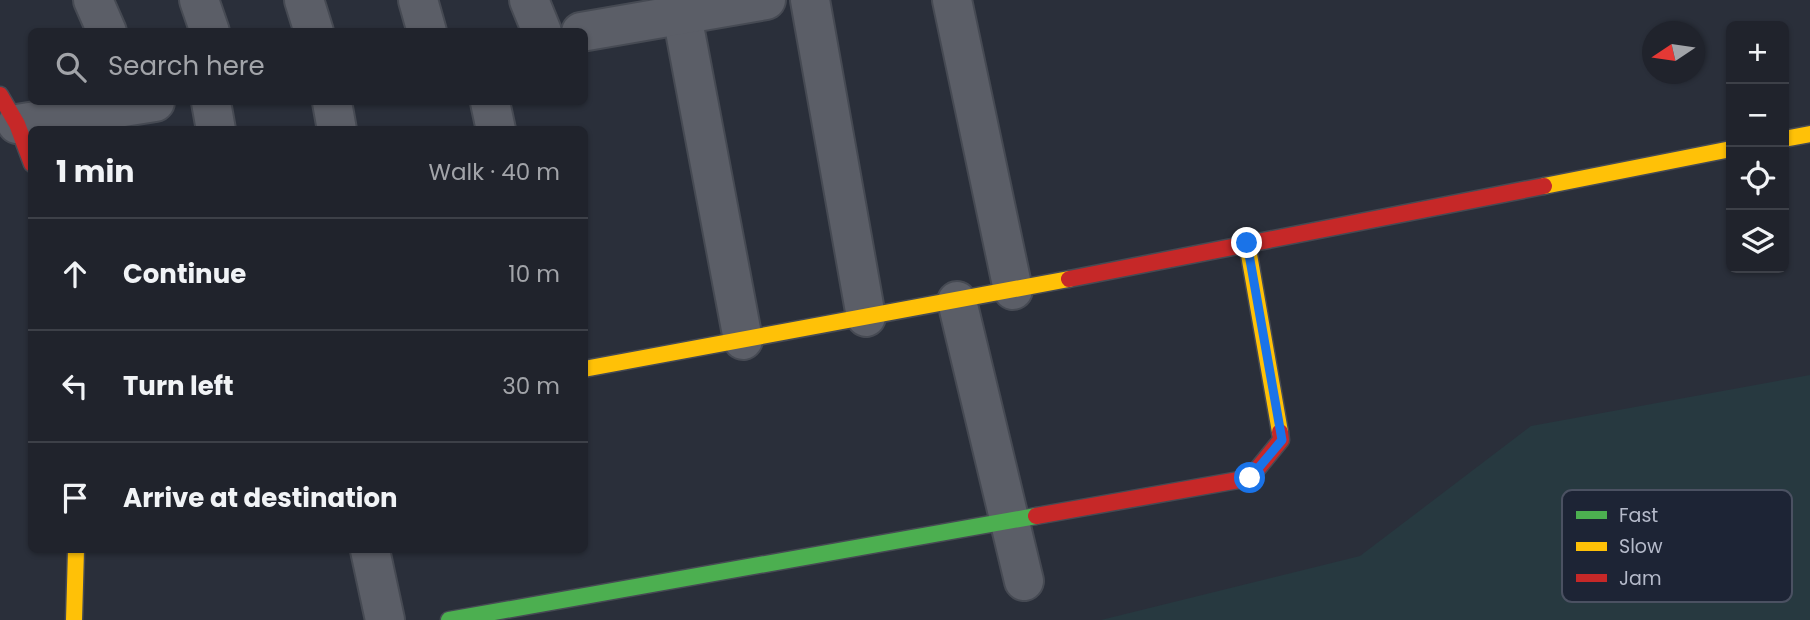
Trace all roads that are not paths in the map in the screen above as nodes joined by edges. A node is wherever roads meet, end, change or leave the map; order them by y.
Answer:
1 (93, 0) edge
2 (199, 0) edge
3 (304, 0) edge
4 (418, 0) edge
5 (529, 0) edge
6 (764, 0) edge
7 (810, 0) edge
8 (952, 0) edge
9 (635, 11) edge
10 (681, 15) junction
11 (105, 28) edge
12 (209, 28) edge
13 (313, 28) edge
14 (426, 28) edge
15 (540, 28) edge
16 (588, 29) edge
17 (86, 105) edge
18 (212, 105) edge
19 (333, 105) edge
20 (491, 105) edge
21 (8, 109) edge
22 (215, 126) edge
23 (336, 126) edge
24 (495, 126) edge
25 (1810, 134) edge
26 (1789, 138) edge
27 (1726, 150) edge
28 (28, 155) edge
29 (1247, 243) junction
30 (1013, 290) junction
31 (957, 301) junction
32 (866, 317) junction
33 (743, 340) junction
34 (588, 368) edge
35 (1009, 521) junction
36 (76, 553) edge
37 (371, 553) edge
38 (1024, 581) dead end
39 (74, 620) edge
40 (385, 620) edge
41 (449, 620) edge

1 - 11 street
2 - 12 street
3 - 13 street
4 - 14 street
5 - 15 street
6 - 10 street
7 - 32 street
8 - 30 street
9 - 10 street
9 - 16 street
10 - 33 street
17 - 21 street
18 - 22 street
19 - 23 street
20 - 24 street
21 - 28 street
25 - 26 street
27 - 29 street
29 - 30 street
29 - 35 street
30 - 31 street
31 - 32 street
31 - 35 street
32 - 33 street
33 - 34 street
35 - 38 street
35 - 41 street
36 - 39 street
37 - 40 street

